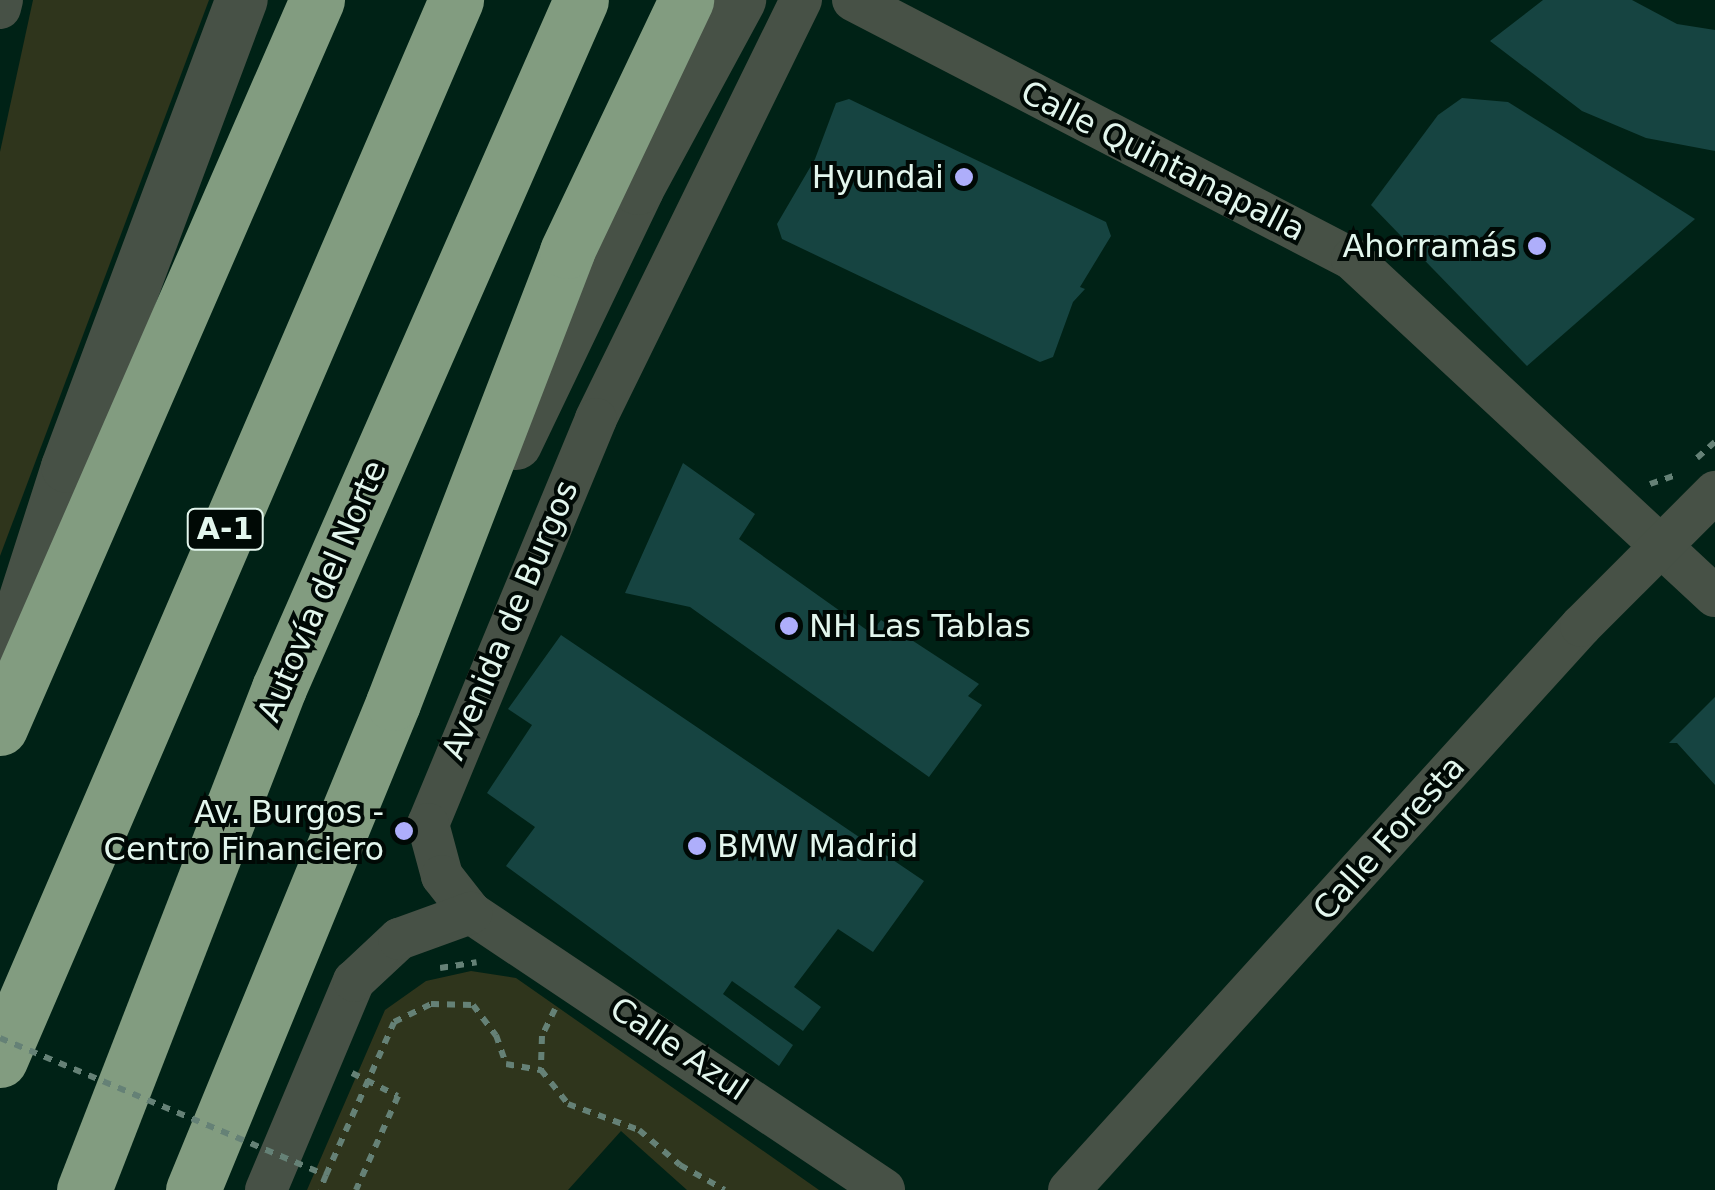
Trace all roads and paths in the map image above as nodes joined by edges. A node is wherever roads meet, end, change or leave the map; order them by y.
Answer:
1 (2, 0) edge
2 (242, 0) edge
3 (317, 0) edge
4 (456, 0) edge
5 (581, 0) edge
6 (686, 0) edge
7 (740, 0) edge
8 (801, 0) edge
9 (853, 0) edge
10 (0, 8) edge
11 (1715, 492) edge
12 (1661, 541) junction
13 (1715, 596) edge
14 (0, 676) edge
15 (393, 703) junction
16 (0, 728) edge
17 (471, 913) junction
18 (494, 967) dead end
19 (423, 970) dead end
20 (560, 1000) dead end
21 (0, 1038) edge
22 (0, 1060) edge
23 (343, 1067) dead end
24 (541, 1070) junction
25 (366, 1083) junction
26 (326, 1176) junction
27 (84, 1190) edge
28 (193, 1190) edge
29 (266, 1190) edge
30 (320, 1190) edge
31 (356, 1190) edge
32 (725, 1190) edge
33 (884, 1190) edge
34 (1069, 1190) edge

1 - 10 street
2 - 14 street
3 - 16 highway
4 - 22 highway, A-1
5 - 27 highway, Autovía del Norte
6 - 15 highway
7 - 15 street
8 - 17 street, Avenida de Burgos
9 - 12 street, Calle Quintanapalla
11 - 12 street, Calle Foresta
12 - 13 street, Calle Quintanapalla
12 - 34 street, Calle Foresta
15 - 28 highway
17 - 29 street
17 - 33 street, Calle Azul
18 - 19 path
20 - 24 path
21 - 26 path, bridge
23 - 25 path
24 - 25 path
24 - 32 path
25 - 26 path
25 - 31 path
26 - 30 path, bridge

